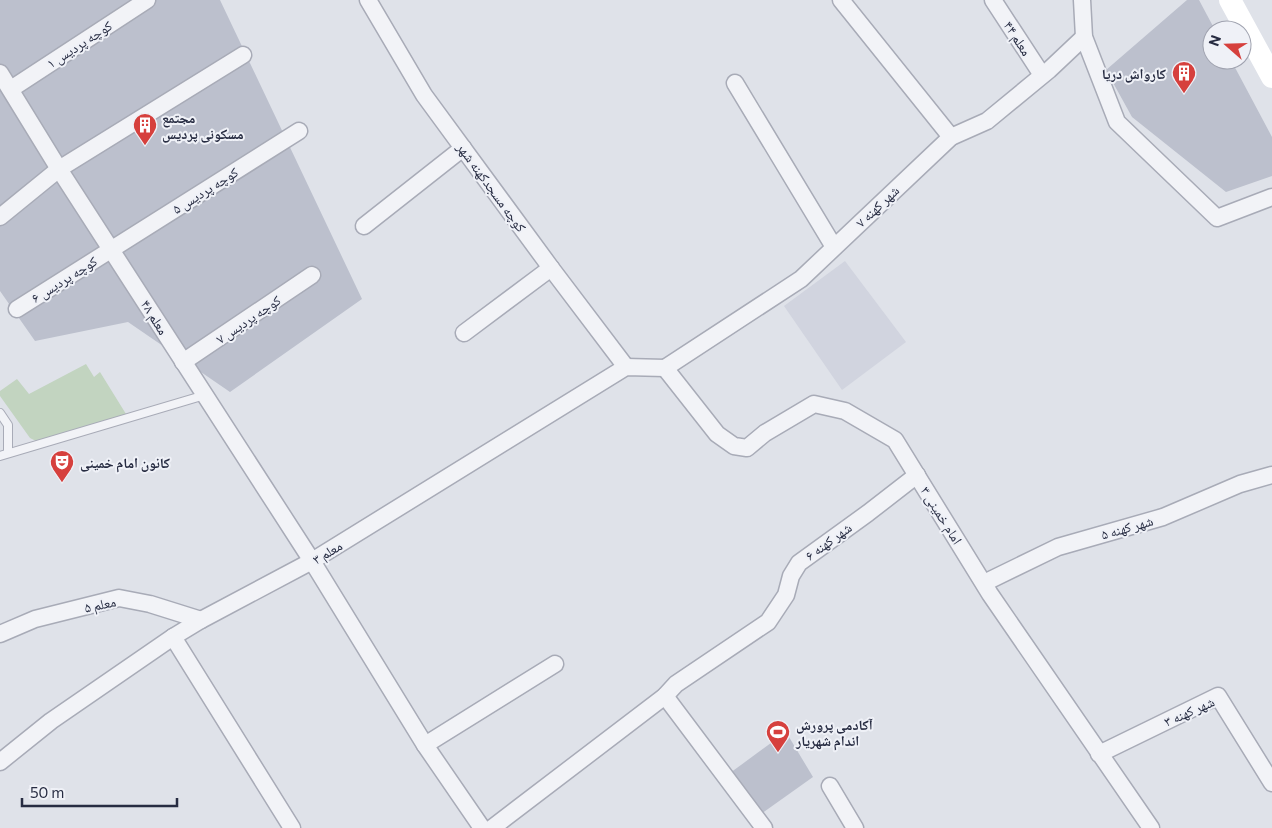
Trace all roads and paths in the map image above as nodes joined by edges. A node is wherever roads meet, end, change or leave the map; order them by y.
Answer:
1 (147, 0) edge
2 (368, 0) edge
3 (841, 0) edge
4 (993, 0) edge
5 (1082, 0) edge
6 (1230, 0) edge
7 (1084, 37) junction
8 (243, 55) dead end
9 (0, 73) edge
10 (1042, 75) junction
11 (1272, 77) edge
12 (735, 83) dead end
13 (11, 89) junction
14 (298, 132) dead end
15 (951, 137) junction
16 (463, 148) junction
17 (59, 168) junction
18 (1272, 197) edge
19 (0, 217) edge
20 (364, 226) dead end
21 (834, 247) junction
22 (112, 249) junction
23 (551, 268) junction
24 (312, 275) dead end
25 (17, 308) dead end
26 (464, 333) dead end
27 (184, 362) junction
28 (626, 367) junction
29 (664, 368) junction
30 (205, 396) junction
31 (0, 413) edge
32 (0, 447) edge
33 (4, 455) edge
34 (917, 474) junction
35 (1272, 474) edge
36 (312, 561) junction
37 (984, 583) junction
38 (202, 620) junction
39 (0, 634) edge
40 (173, 637) junction
41 (556, 664) dead end
42 (665, 696) junction
43 (425, 745) junction
44 (1099, 754) junction
45 (0, 762) edge
46 (1272, 783) edge
47 (830, 786) dead end
48 (292, 828) edge
49 (482, 828) edge
50 (492, 828) edge
51 (764, 828) edge
52 (855, 828) edge
53 (1151, 828) edge

1 - 13 street, کوچه پردیس ۱
2 - 16 street, کوچه مسجدکهنه شهر
3 - 15 street
4 - 10 street, معلم ۴۴
5 - 7 street
6 - 11 main road
7 - 10 street, شهر کهنه ۷
7 - 18 street
8 - 17 street
9 - 13 street, معلم ۴۸
10 - 15 street, شهر کهنه ۷
12 - 21 street
13 - 17 street, معلم ۴۸
14 - 22 street, کوچه پردیس ۵
15 - 21 street, شهر کهنه ۷
16 - 20 street
16 - 23 street, کوچه مسجدکهنه شهر
17 - 19 street
17 - 22 street, معلم ۴۸
21 - 29 street, شهر کهنه ۷
22 - 25 street, کوچه پردیس ۶
22 - 27 street, معلم ۴۸
23 - 26 street
23 - 28 street, کوچه مسجدکهنه شهر
24 - 27 street, کوچه پردیس ۷
27 - 30 street, معلم ۴۸
28 - 29 street
28 - 36 street, معلم ۳
29 - 34 street, امام خمینی ۳
30 - 33 lane
30 - 36 street, معلم ۴۸
31 - 33 lane
32 - 33 lane
34 - 37 street, امام خمینی ۳
34 - 42 street, شهر کهنه ۶
35 - 37 street, شهر کهنه ۵
36 - 38 street, معلم ۳
36 - 43 street, معلم ۴۸
37 - 44 street, امام خمینی ۳
38 - 39 street, معلم ۵
38 - 40 street, معلم ۳
40 - 45 street, معلم ۳
40 - 48 street
41 - 43 street
42 - 50 street, شهر کهنه ۶
42 - 51 street
43 - 49 street, معلم ۴۸
44 - 46 street, شهر کهنه ۳
44 - 53 street, امام خمینی ۳
47 - 52 street

